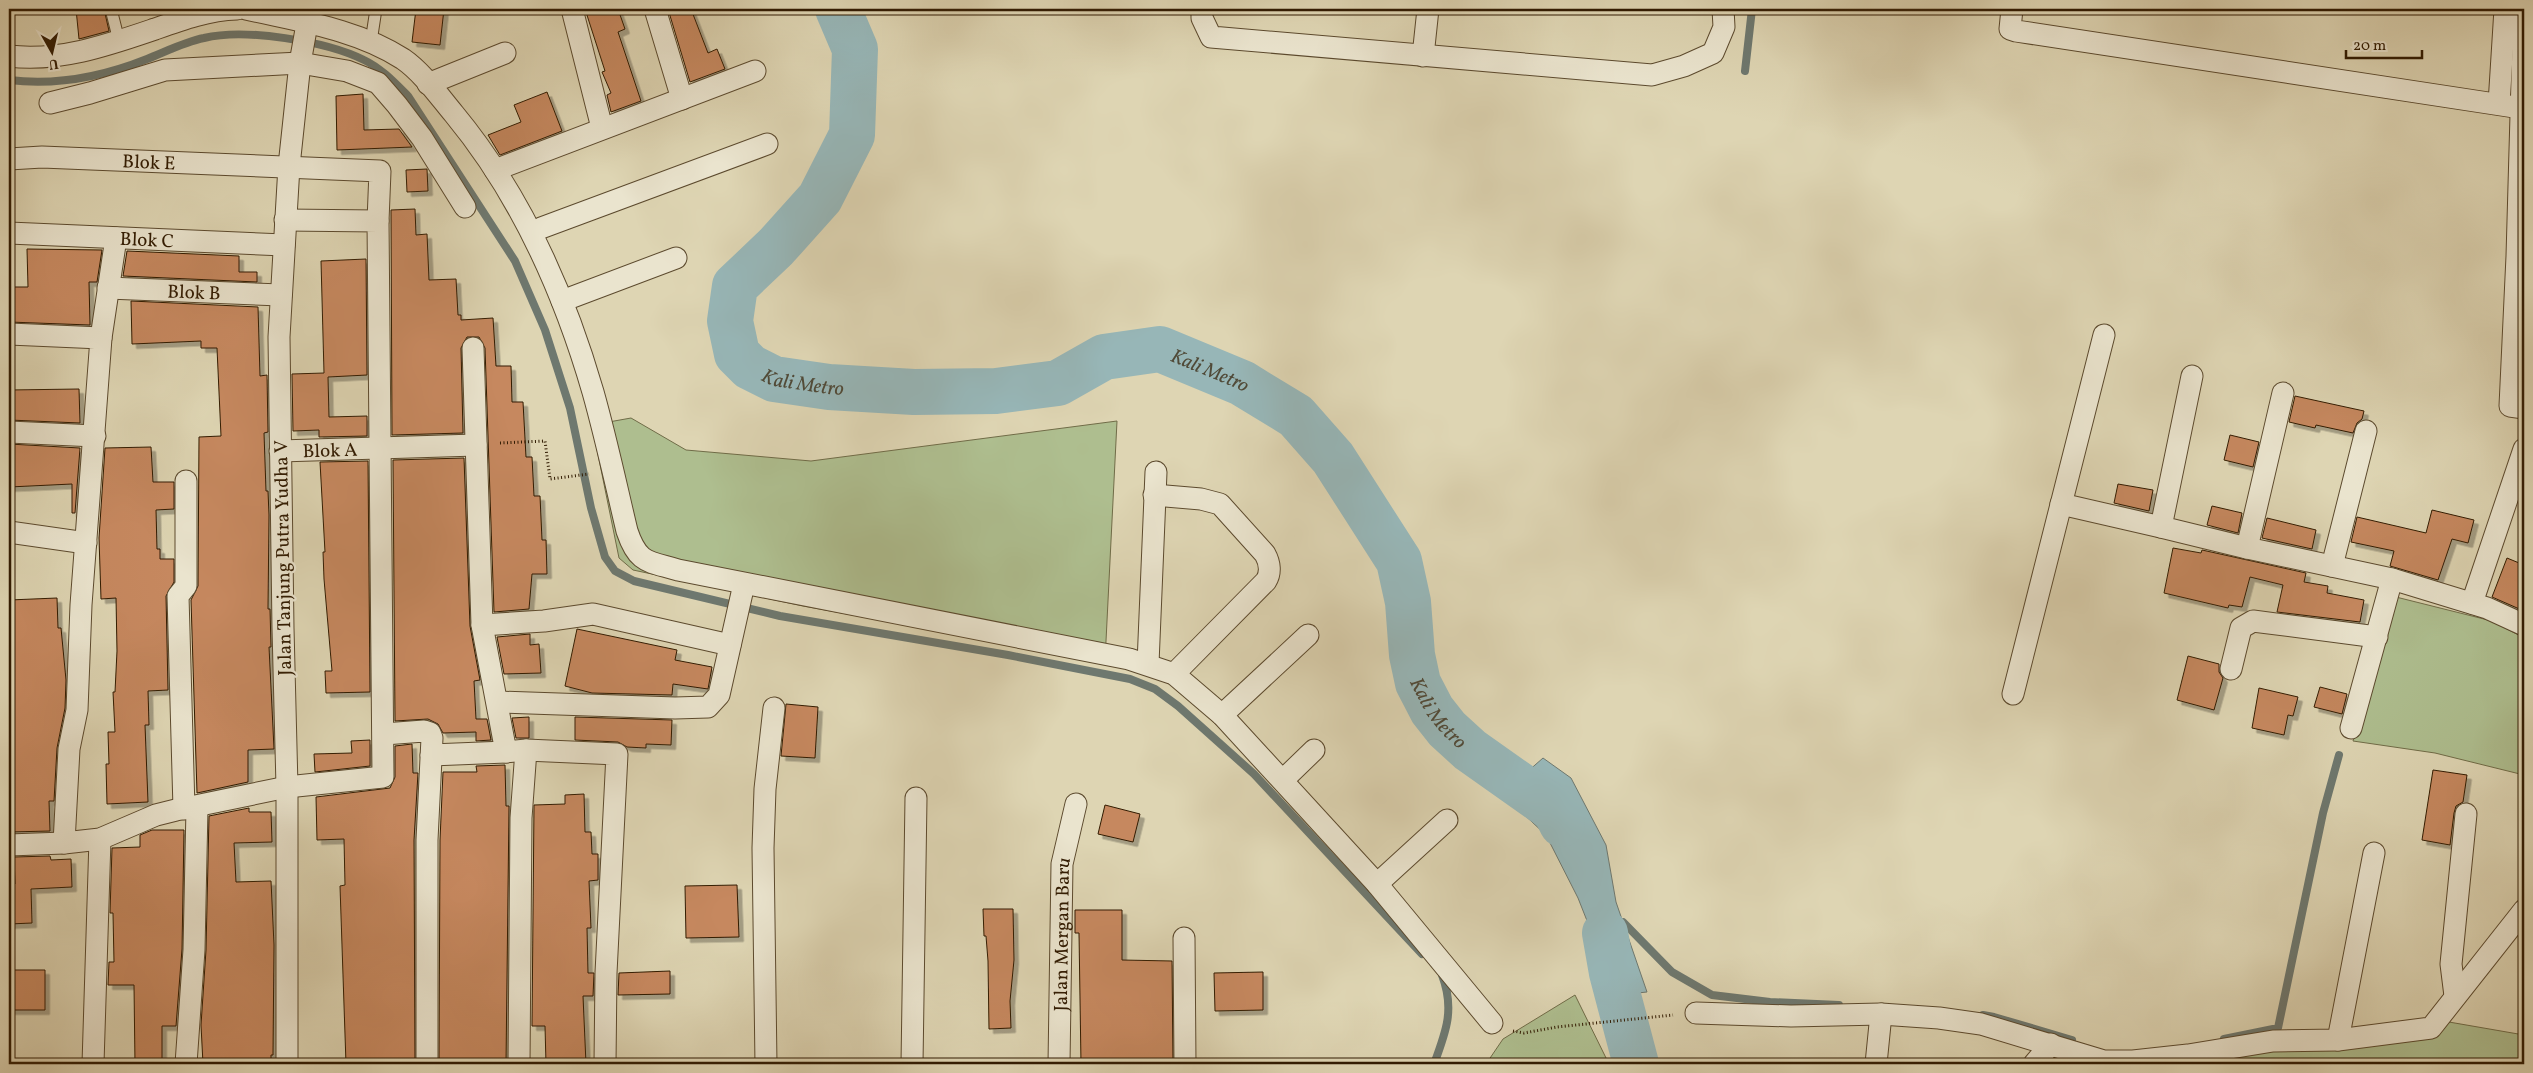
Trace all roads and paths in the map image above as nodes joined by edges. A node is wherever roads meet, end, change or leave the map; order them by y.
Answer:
1 (111, 9) edge
2 (237, 9) edge
3 (246, 9) edge
4 (376, 9) edge
5 (572, 9) edge
6 (655, 9) edge
7 (1202, 9) edge
8 (1428, 9) edge
9 (1723, 9) edge
10 (2012, 9) edge
11 (2504, 9) edge
12 (2524, 9) edge
13 (306, 27) junction
14 (117, 33) dead end
15 (372, 42) junction
16 (505, 53) dead end
17 (9, 56) edge
18 (1423, 56) junction
19 (301, 58) junction
20 (755, 71) dead end
21 (2523, 81) edge
22 (428, 84) junction
23 (682, 99) junction
24 (50, 102) dead end
25 (2499, 104) junction
26 (2521, 108) junction
27 (602, 128) junction
28 (766, 144) dead end
29 (9, 159) edge
30 (289, 166) junction
31 (504, 166) junction
32 (2522, 193) edge
33 (465, 207) dead end
34 (285, 220) junction
35 (378, 221) junction
36 (540, 228) junction
37 (9, 233) edge
38 (116, 238) junction
39 (284, 245) junction
40 (676, 258) dead end
41 (108, 288) junction
42 (281, 295) junction
43 (566, 299) junction
44 (9, 334) edge
45 (2104, 335) dead end
46 (101, 338) junction
47 (473, 348) dead end
48 (2192, 376) dead end
49 (2283, 393) dead end
50 (2524, 408) edge
51 (2366, 431) dead end
52 (9, 432) edge
53 (95, 436) junction
54 (476, 445) junction
55 (380, 449) junction
56 (2524, 449) edge
57 (280, 451) junction
58 (1156, 472) dead end
59 (592, 473) dead end
60 (186, 482) dead end
61 (1154, 495) junction
62 (2062, 504) junction
63 (2161, 527) junction
64 (9, 532) edge
65 (86, 543) junction
66 (2247, 548) junction
67 (2332, 566) junction
68 (2392, 579) junction
69 (743, 589) junction
70 (2472, 603) junction
71 (482, 625) junction
72 (2524, 625) edge
73 (1308, 635) dead end
74 (2377, 637) junction
75 (730, 645) junction
76 (1148, 664) junction
77 (2231, 669) dead end
78 (1174, 674) junction
79 (2012, 694) dead end
80 (498, 702) junction
81 (774, 708) dead end
82 (1222, 715) junction
83 (2351, 728) dead end
84 (384, 734) junction
85 (1314, 750) dead end
86 (516, 751) junction
87 (431, 755) junction
88 (1283, 780) junction
89 (287, 787) junction
90 (916, 798) dead end
91 (1076, 804) dead end
92 (190, 808) junction
93 (2466, 814) dead end
94 (1448, 820) dead end
95 (100, 839) junction
96 (64, 843) junction
97 (9, 845) edge
98 (2374, 853) dead end
99 (1377, 884) junction
100 (2524, 910) edge
101 (1184, 938) dead end
102 (2455, 996) junction
103 (1696, 1013) joint
104 (1881, 1014) junction
105 (1492, 1023) joint
106 (2338, 1040) junction
107 (2052, 1044) junction
108 (93, 1064) edge
109 (186, 1064) edge
110 (287, 1064) edge
111 (427, 1064) edge
112 (519, 1064) edge
113 (605, 1064) edge
114 (766, 1064) edge
115 (912, 1064) edge
116 (1059, 1064) edge
117 (1185, 1064) edge
118 (1876, 1064) edge
119 (2034, 1064) edge

1 - 14 lane
2 - 17 street
3 - 13 street
4 - 15 lane
5 - 27 street
6 - 23 street
7 - 18 street
8 - 18 street
9 - 18 street
10 - 25 street
11 - 25 street
12 - 21 street
13 - 15 street
13 - 19 street, Jalan Tanjung Putra Yudha V
15 - 22 street
16 - 22 street
19 - 24 street
19 - 30 street, Jalan Tanjung Putra Yudha V
19 - 33 street
20 - 23 street
21 - 26 street
22 - 31 street
23 - 27 street
25 - 26 street
26 - 32 street
27 - 31 street
28 - 36 street
29 - 30 street, Blok E
30 - 34 street, Jalan Tanjung Putra Yudha V
30 - 35 street, Blok E
31 - 36 street
31 - 43 street
32 - 50 street
34 - 35 street
34 - 39 street, Jalan Tanjung Putra Yudha V
35 - 55 street
36 - 43 street
37 - 38 street, Blok C
38 - 39 street, Blok C
38 - 41 street
39 - 42 street, Jalan Tanjung Putra Yudha V
40 - 43 street
41 - 42 street, Blok B
41 - 46 street
42 - 57 street, Jalan Tanjung Putra Yudha V
43 - 69 street
44 - 46 street
45 - 62 street
46 - 53 street
47 - 54 street
48 - 63 street
49 - 66 street
51 - 67 street
52 - 53 street
53 - 65 street
54 - 55 street, Blok A
54 - 59 path
54 - 71 street
55 - 57 street, Blok A
55 - 84 street
56 - 70 street
57 - 89 street, Jalan Tanjung Putra Yudha V
58 - 61 street
60 - 92 street
61 - 76 street
61 - 78 street
62 - 63 street
62 - 79 street
63 - 66 street
64 - 65 street
65 - 96 street
66 - 67 street
67 - 68 street
68 - 70 street
68 - 74 street
69 - 75 street
69 - 76 street
70 - 72 street
71 - 75 street
71 - 80 street
73 - 82 street
74 - 77 street
74 - 83 street
75 - 80 street
76 - 78 street
78 - 82 street
80 - 86 street
81 - 114 street
82 - 88 street
84 - 87 street
84 - 89 street
85 - 88 street
86 - 87 street
86 - 112 street
86 - 113 street
87 - 111 street
88 - 99 street
89 - 92 street
89 - 110 street, Jalan Tanjung Putra Yudha V
90 - 115 street
91 - 116 street, Jalan Mergan Baru
92 - 95 street
92 - 109 street
93 - 102 street
94 - 99 street
95 - 96 street
95 - 108 street
96 - 97 street
98 - 106 street
99 - 105 street
100 - 102 street
101 - 117 street
102 - 106 street
103 - 104 street
103 - 105 path
104 - 107 street
104 - 118 street
106 - 107 street
107 - 119 street

